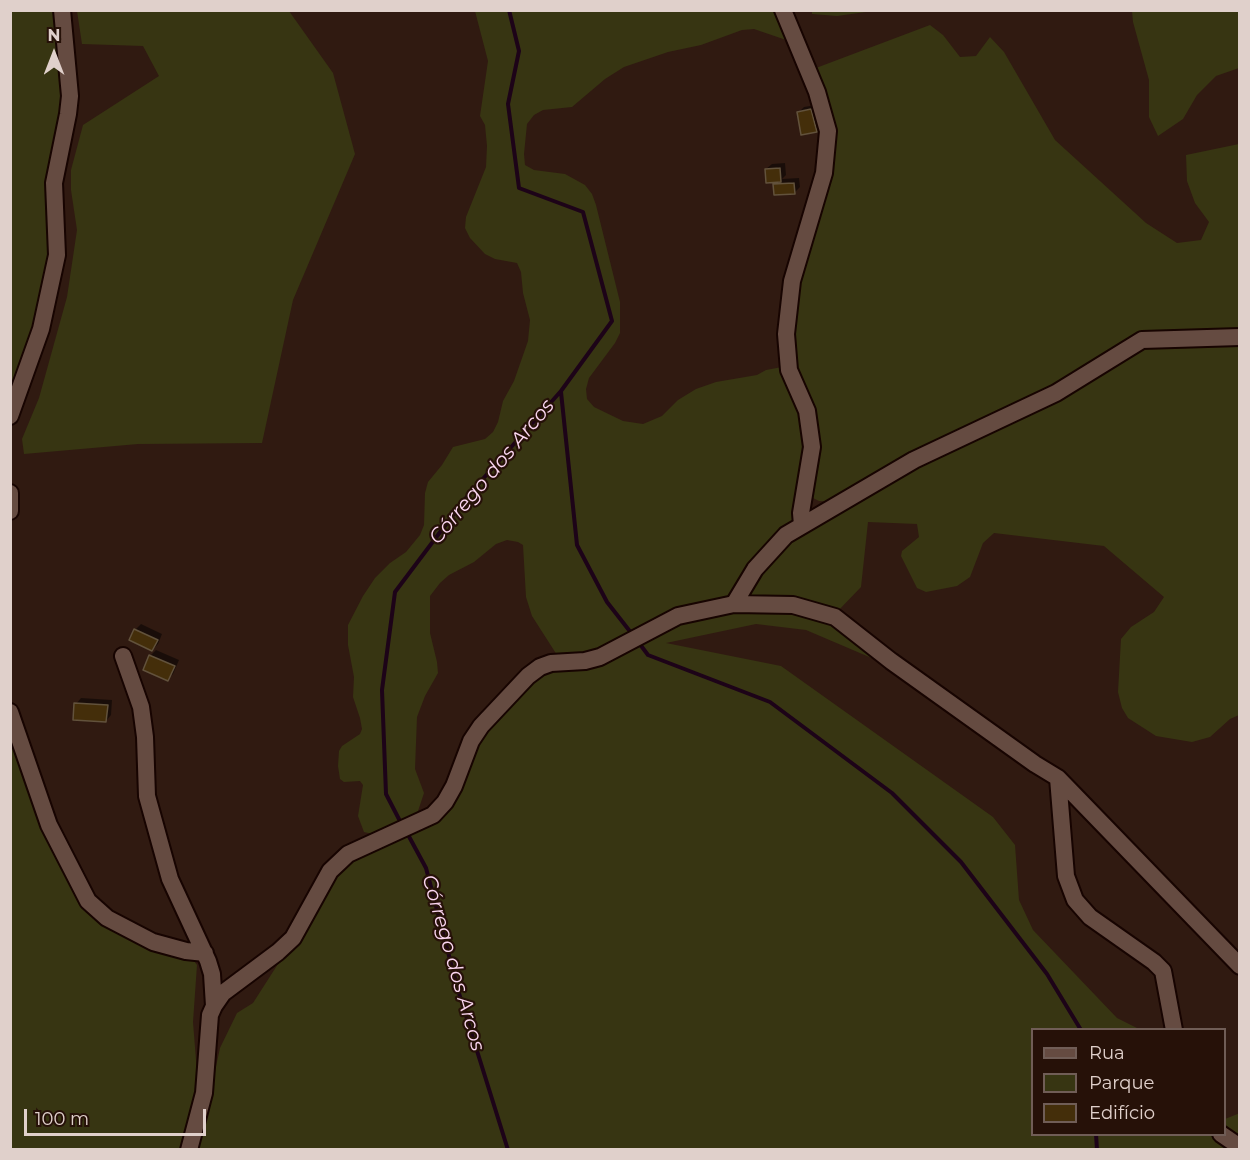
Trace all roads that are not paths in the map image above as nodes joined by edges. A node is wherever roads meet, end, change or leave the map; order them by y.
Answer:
1 (62, 10) edge
2 (783, 10) edge
3 (1239, 337) edge
4 (10, 416) edge
5 (10, 494) edge
6 (10, 511) edge
7 (802, 525) junction
8 (734, 604) junction
9 (123, 656) dead end
10 (10, 712) edge
11 (1058, 778) junction
12 (205, 953) junction
13 (1239, 966) edge
14 (214, 1006) junction
15 (1174, 1028) edge
16 (1224, 1136) edge
17 (1239, 1147) edge
18 (189, 1149) edge

1 - 4 street
2 - 7 street
3 - 7 street
5 - 6 street
7 - 8 street
8 - 11 street
8 - 14 street
9 - 12 street
10 - 12 street
11 - 13 street
11 - 15 street
12 - 14 street
14 - 18 street
16 - 17 street

